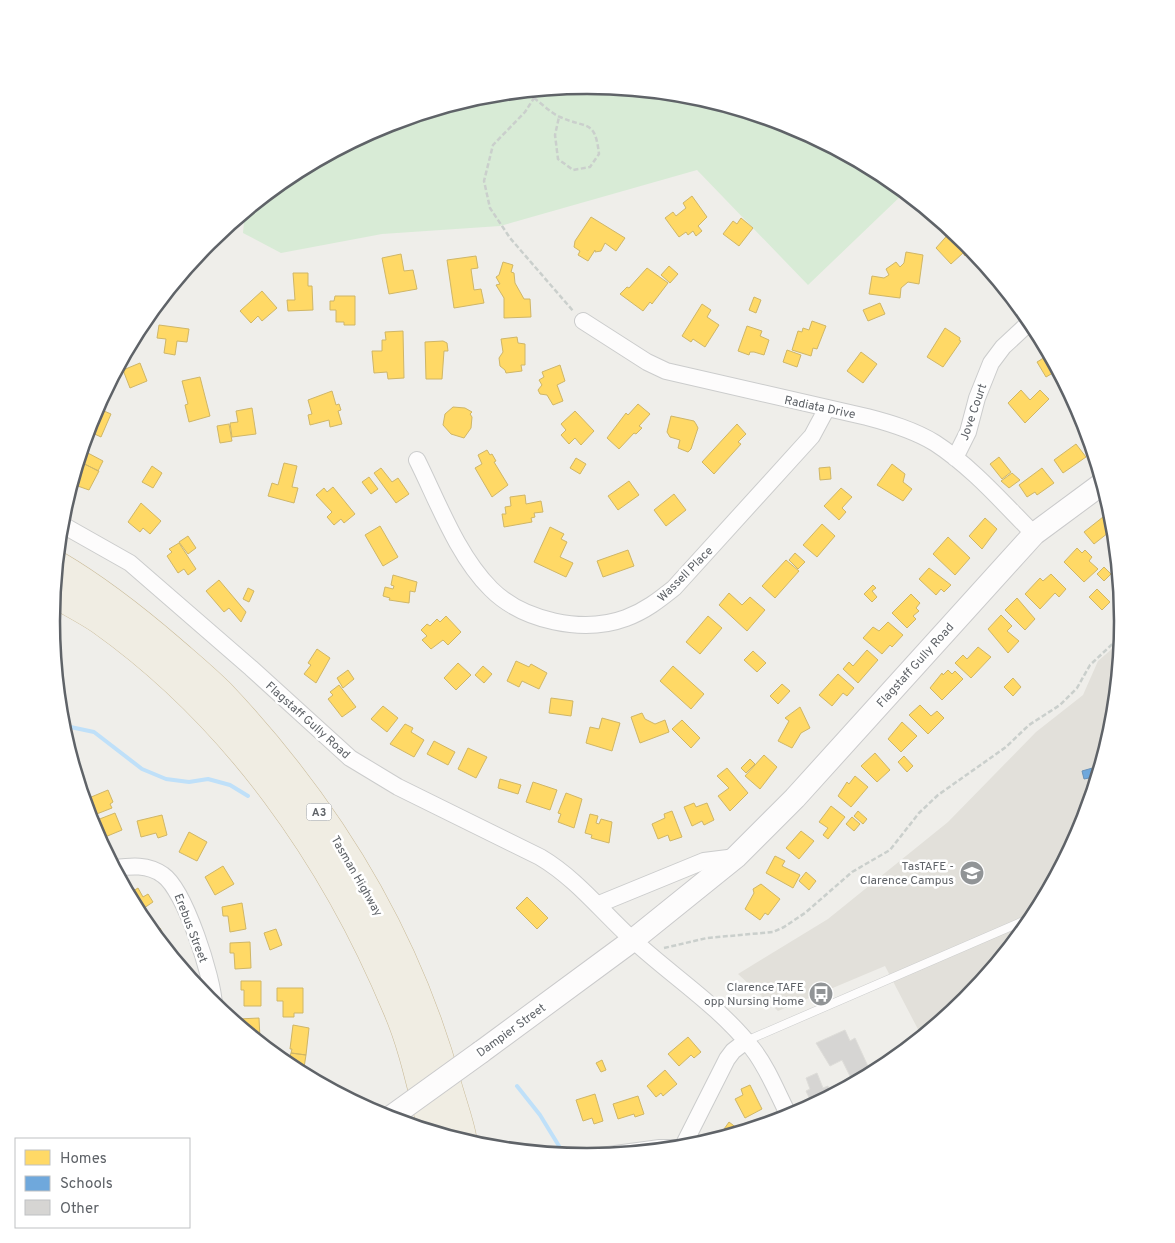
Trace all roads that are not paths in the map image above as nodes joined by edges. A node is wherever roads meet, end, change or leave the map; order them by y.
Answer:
1 (583, 321) road end
2 (1025, 327) edge
3 (827, 408) junction
4 (955, 458) junction
5 (417, 460) dead end
6 (1097, 487) edge
7 (69, 528) edge
8 (1034, 534) junction
9 (63, 569) edge
10 (61, 597) edge
11 (736, 856) junction
12 (121, 867) edge
13 (599, 904) junction
14 (1021, 922) edge
15 (633, 940) junction
16 (213, 992) edge
17 (746, 1041) junction
18 (786, 1110) edge
19 (396, 1113) edge
20 (431, 1125) edge
21 (461, 1133) edge
22 (686, 1140) edge

1 - 3 street, Radiata Drive
2 - 4 street, Jove Court
3 - 4 street, Radiata Drive
3 - 5 street, Wassell Place
4 - 8 street, Radiata Drive
6 - 8 street, Flagstaff Gully Road
7 - 13 street, Flagstaff Gully Road
8 - 11 street, Flagstaff Gully Road
9 - 21 highway, Tasman Highway / A3
10 - 20 highway, Tasman Highway / A3
11 - 13 street
11 - 15 street, Flagstaff Gully Road
12 - 16 street, Erebus Street
13 - 15 street, Flagstaff Gully Road
14 - 17 lane
15 - 17 street
15 - 19 street, Dampier Street, bridge
17 - 18 street
17 - 22 street

